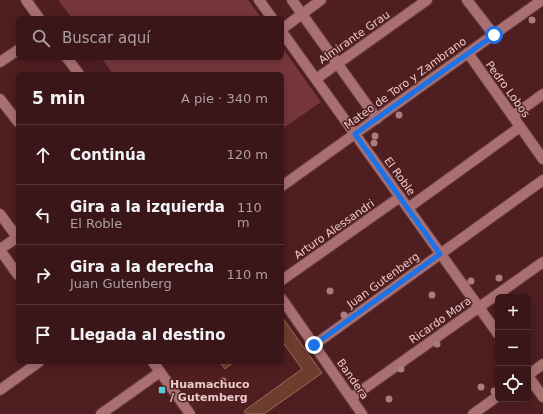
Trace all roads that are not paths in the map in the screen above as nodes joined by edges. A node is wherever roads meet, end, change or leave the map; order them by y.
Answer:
1 (26, 0) edge
2 (259, 0) edge
3 (292, 0) edge
4 (321, 0) edge
5 (427, 0) edge
6 (467, 0) edge
7 (542, 0) edge
8 (302, 14) junction
9 (38, 16) edge
10 (271, 16) edge
11 (284, 28) edge
12 (284, 35) edge
13 (494, 35) junction
14 (16, 51) edge
15 (468, 53) junction
16 (68, 60) edge
17 (0, 62) edge
18 (337, 63) junction
19 (77, 72) edge
20 (316, 79) junction
21 (543, 94) edge
22 (0, 99) edge
23 (513, 116) junction
24 (376, 118) junction
25 (16, 119) edge
26 (520, 127) junction
27 (355, 134) junction
28 (543, 158) edge
29 (543, 180) edge
30 (284, 185) edge
31 (400, 197) junction
32 (408, 208) junction
33 (0, 214) edge
34 (16, 236) edge
35 (16, 238) edge
36 (0, 250) edge
37 (440, 254) junction
38 (543, 262) edge
39 (16, 272) edge
40 (284, 279) edge
41 (284, 302) edge
42 (479, 308) junction
43 (495, 330) edge
44 (314, 345) junction
45 (36, 364) edge
46 (154, 364) edge
47 (543, 364) edge
48 (160, 372) junction
49 (531, 374) edge
50 (531, 380) edge
51 (0, 390) edge
52 (543, 397) edge
53 (351, 398) junction
54 (495, 398) edge
55 (101, 414) edge
56 (190, 414) edge
57 (362, 414) edge
58 (473, 414) edge

1 - 9 street
2 - 10 street
3 - 8 street
4 - 8 street
5 - 18 street, Almirante Grau
6 - 13 street
7 - 13 street, Mateo de Toro y Zambrano
8 - 11 street
8 - 18 street
12 - 20 street, El Roble
13 - 15 street, Mateo de Toro y Zambrano
14 - 17 street
15 - 23 street, Pedro Lobos
15 - 24 street, Mateo de Toro y Zambrano
16 - 19 street
18 - 20 street, Almirante Grau
18 - 24 street
20 - 27 street, El Roble
21 - 23 street
22 - 25 street
23 - 26 street, Pedro Lobos
24 - 27 street, Mateo de Toro y Zambrano
26 - 28 street, Pedro Lobos
26 - 32 street
27 - 30 street, Mateo de Toro y Zambrano
27 - 31 street, El Roble
29 - 37 street, Juan Gutenberg
31 - 32 street, El Roble
31 - 40 street, Arturo Alessandri
32 - 37 street, El Roble
33 - 34 street
35 - 36 street
36 - 39 street
37 - 42 street, El Roble
37 - 44 street, Juan Gutenberg
38 - 42 street, Ricardo Mora
41 - 44 street, Bandera
42 - 43 street, El Roble
42 - 53 street, Ricardo Mora
44 - 53 street, Bandera
45 - 51 street
46 - 48 street
47 - 49 street
48 - 55 street
48 - 56 street
50 - 52 street
53 - 57 street, Bandera
54 - 58 street

